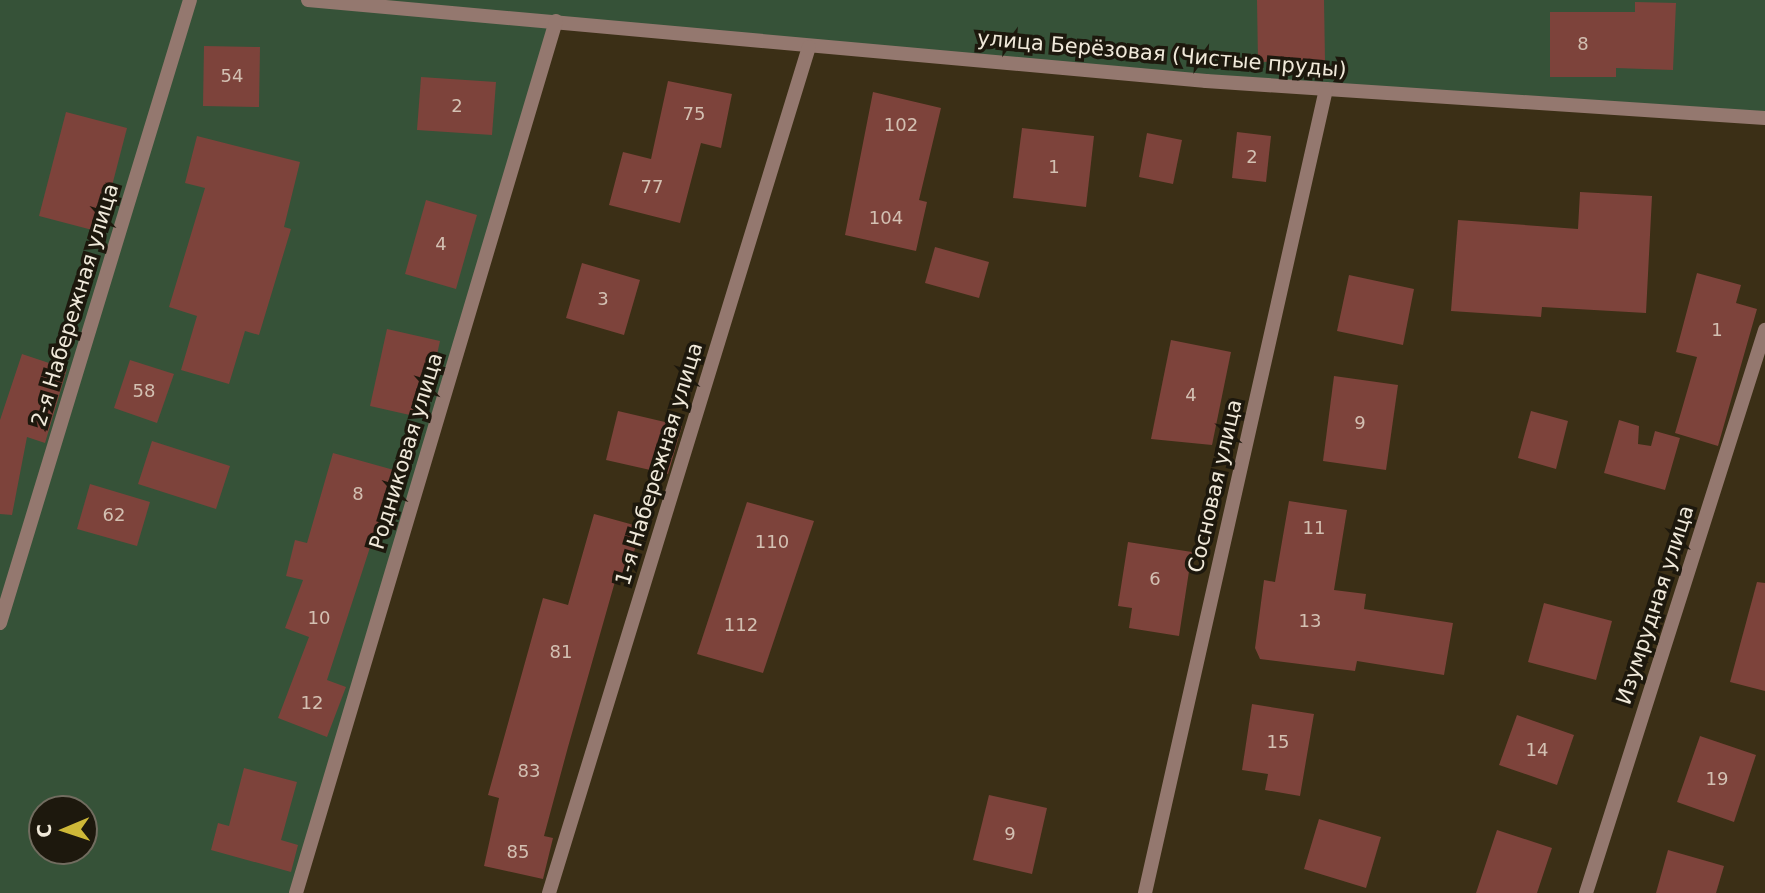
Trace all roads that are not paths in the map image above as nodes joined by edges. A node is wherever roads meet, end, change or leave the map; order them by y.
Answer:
1 (190, 0) edge
2 (308, 0) edge
3 (556, 21) junction
4 (808, 47) junction
5 (1326, 89) junction
6 (1765, 118) edge
7 (1765, 330) edge
8 (0, 623) edge
9 (296, 893) edge
10 (549, 893) edge
11 (1145, 893) edge
12 (1586, 893) edge

1 - 8 street, 2-я Набережная улица
2 - 3 street, улица Берёзовая (Чистые пруды)
3 - 4 street, улица Берёзовая (Чистые пруды)
3 - 9 street, Родниковая улица
4 - 5 street, улица Берёзовая (Чистые пруды)
4 - 10 street, 1-я Набережная улица
5 - 6 street, улица Берёзовая (Чистые пруды)
5 - 11 street, Сосновая улица
7 - 12 street, Изумрудная улица

